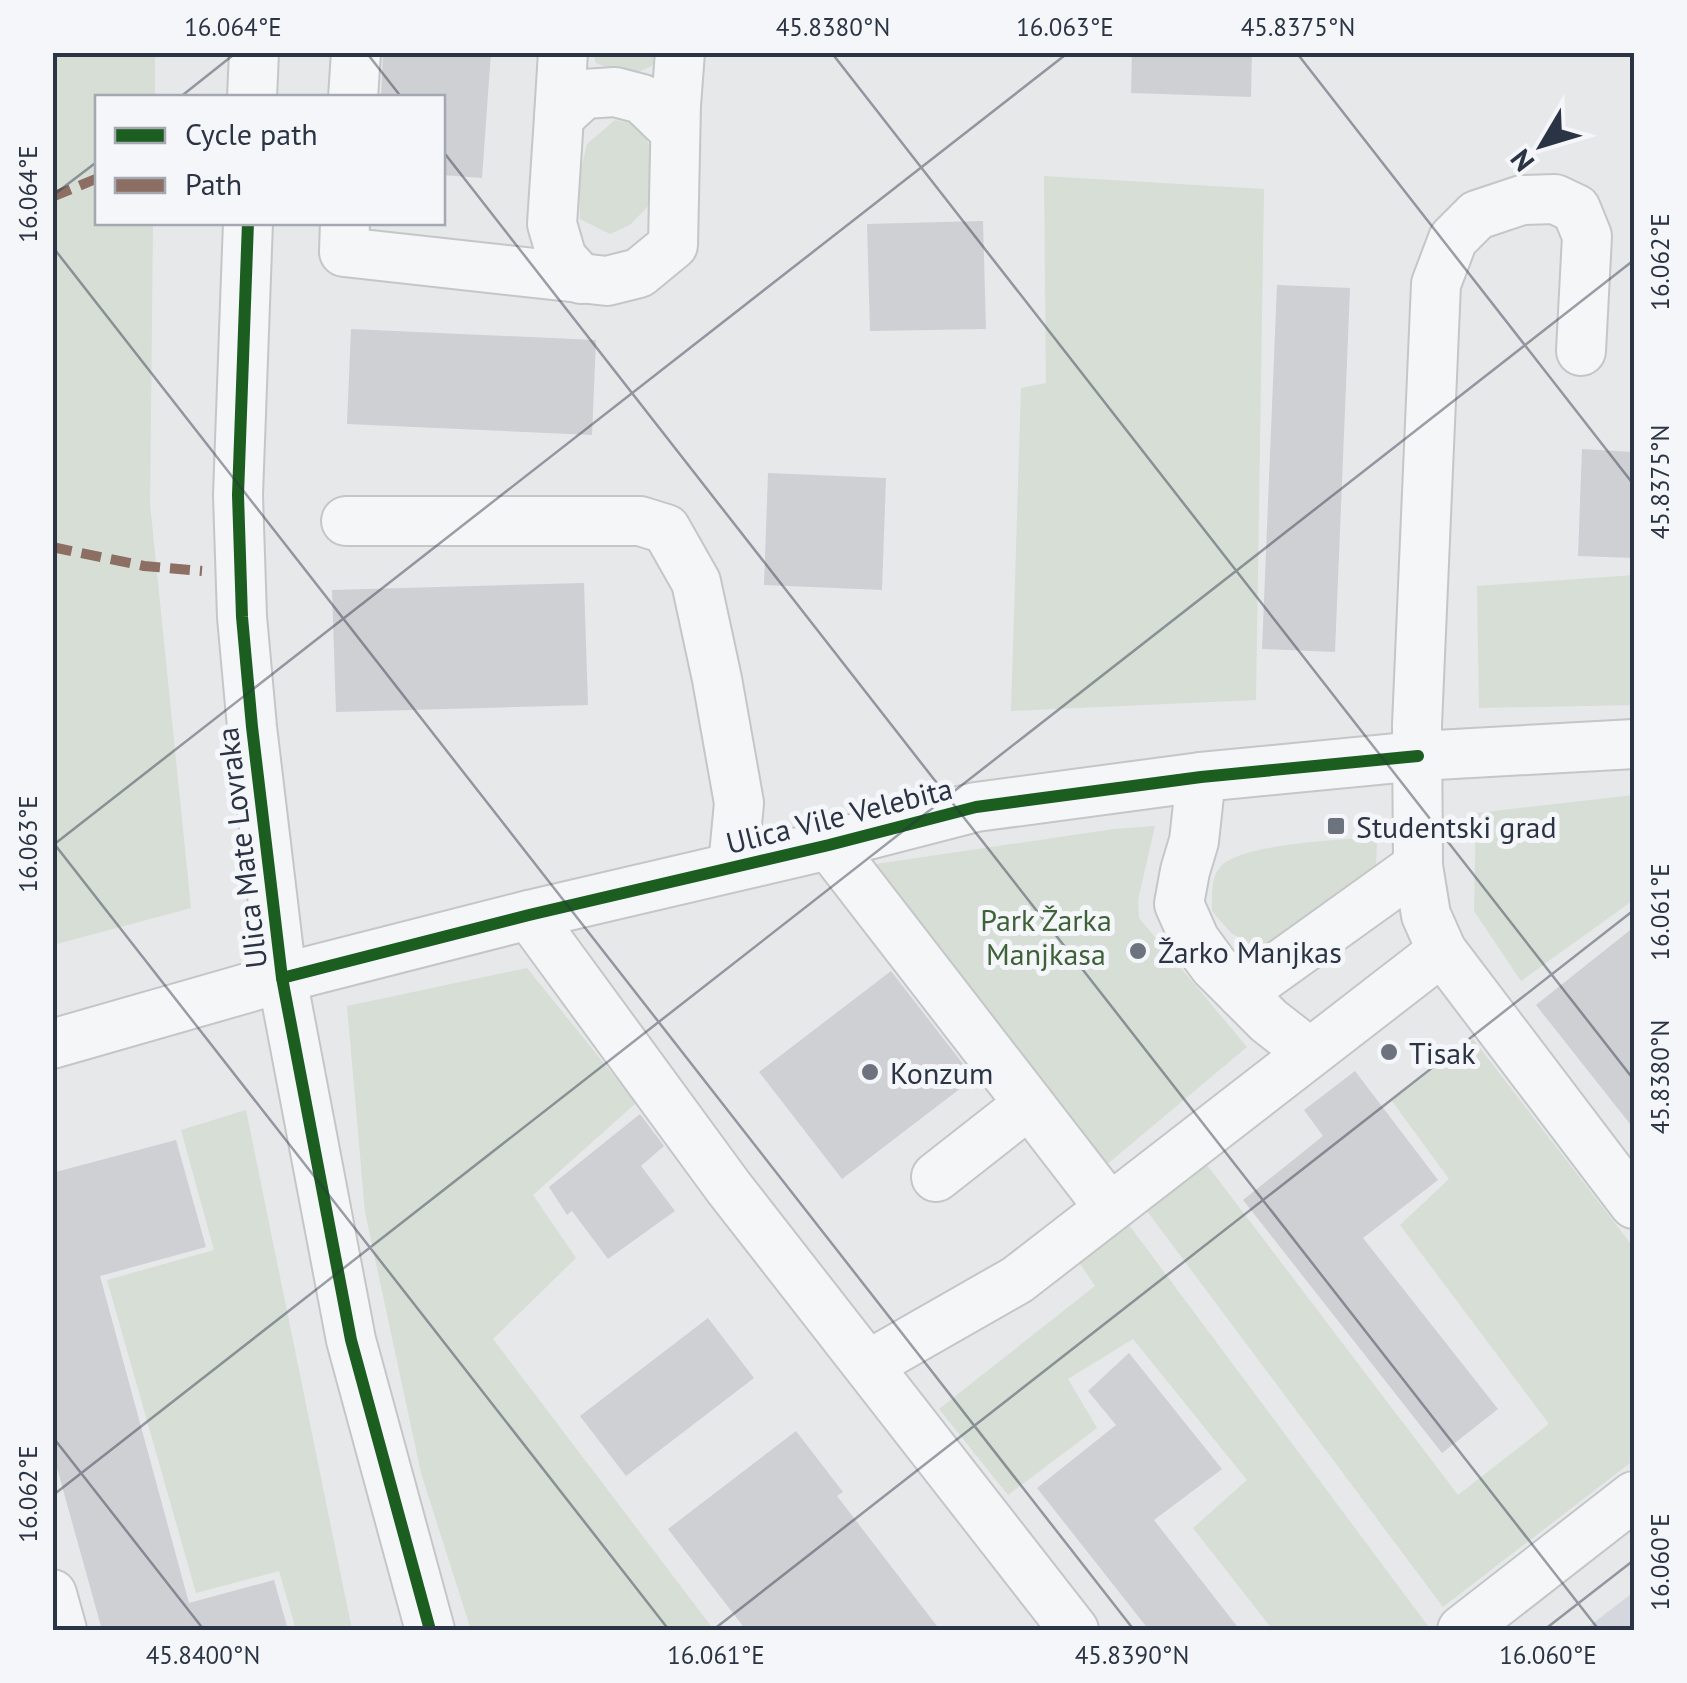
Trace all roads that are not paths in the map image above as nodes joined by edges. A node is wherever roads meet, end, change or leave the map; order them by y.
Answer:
1 (254, 52) edge
2 (356, 52) edge
3 (563, 52) edge
4 (680, 52) edge
5 (252, 95) edge
6 (354, 95) edge
7 (560, 118) junction
8 (676, 132) junction
9 (248, 225) edge
10 (346, 225) edge
11 (581, 278) junction
12 (1581, 351) dead end
13 (346, 522) dead end
14 (1634, 744) edge
15 (1418, 756) junction
16 (1202, 777) junction
17 (830, 845) junction
18 (734, 866) junction
19 (1418, 866) junction
20 (529, 915) junction
21 (1442, 951) junction
22 (282, 978) junction
23 (1241, 994) junction
24 (52, 1044) edge
25 (1308, 1052) junction
26 (1029, 1104) junction
27 (936, 1177) dead end
28 (1095, 1189) dead end
29 (1634, 1204) edge
30 (868, 1365) junction
31 (1634, 1496) edge
32 (52, 1594) edge
33 (1064, 1627) edge
34 (62, 1630) edge
35 (430, 1630) edge
36 (1462, 1630) edge

1 - 5 street
2 - 6 street
3 - 7 street
4 - 8 street
7 - 8 street
7 - 11 street
8 - 11 street
9 - 22 street, Ulica Mate Lovraka
10 - 11 street
12 - 15 street
13 - 18 street
14 - 15 street, Ulica Vile Velebita
15 - 16 street, Ulica Vile Velebita
15 - 19 street
16 - 17 street, Ulica Vile Velebita
16 - 23 street
17 - 18 street, Ulica Vile Velebita
17 - 26 street
18 - 20 street, Ulica Vile Velebita
19 - 21 street
19 - 23 street
20 - 22 street, Ulica Vile Velebita
20 - 30 street
21 - 25 street
21 - 29 street
22 - 24 street, Ulica Vile Velebita
22 - 35 street, Ulica Mate Lovraka
23 - 25 street
25 - 30 street
26 - 27 street
26 - 28 street
30 - 33 street
31 - 36 street
32 - 34 street

